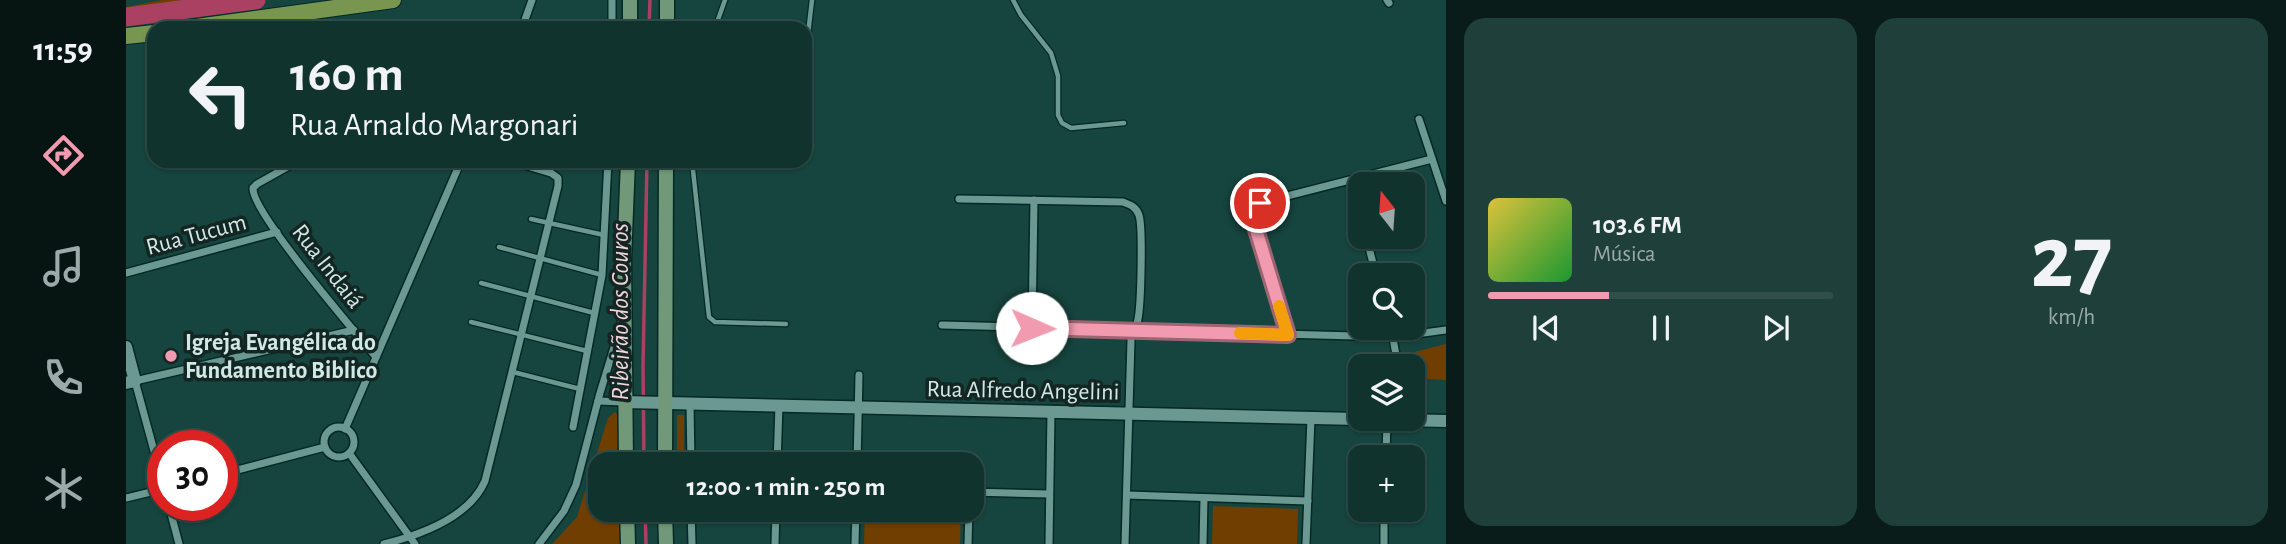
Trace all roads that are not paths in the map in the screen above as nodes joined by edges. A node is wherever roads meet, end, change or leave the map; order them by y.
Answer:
1 (393, 0) edge
2 (532, 0) edge
3 (612, 0) edge
4 (630, 0) edge
5 (667, 0) edge
6 (725, 0) edge
7 (812, 0) edge
8 (1013, 0) edge
9 (240, 21) edge
10 (524, 21) edge
11 (611, 21) edge
12 (629, 21) edge
13 (667, 21) edge
14 (718, 21) edge
15 (810, 21) edge
16 (147, 34) edge
17 (126, 36) edge
18 (1419, 118) dead end
19 (1124, 123) dead end
20 (1432, 159) junction
21 (286, 168) edge
22 (458, 168) edge
23 (537, 168) edge
24 (608, 168) edge
25 (628, 168) edge
26 (666, 168) edge
27 (693, 168) edge
28 (1381, 172) edge
29 (1348, 181) edge
30 (959, 199) dead end
31 (1034, 200) junction
32 (1446, 201) edge
33 (531, 219) dead end
34 (549, 223) junction
35 (277, 233) junction
36 (604, 236) junction
37 (499, 247) dead end
38 (541, 258) junction
39 (126, 273) edge
40 (602, 275) junction
41 (481, 283) dead end
42 (531, 296) junction
43 (594, 313) junction
44 (623, 320) junction
45 (471, 322) dead end
46 (786, 324) dead end
47 (942, 325) dead end
48 (1032, 328) junction
49 (354, 330) junction
50 (1135, 330) junction
51 (1446, 330) edge
52 (1425, 333) edge
53 (522, 334) junction
54 (1288, 335) junction
55 (1348, 336) edge
56 (126, 347) edge
57 (587, 351) junction
58 (376, 357) junction
59 (513, 372) junction
60 (859, 375) dead end
61 (130, 382) edge
62 (580, 389) junction
63 (598, 401) junction
64 (628, 402) junction
65 (659, 403) junction
66 (690, 404) junction
67 (779, 405) junction
68 (859, 407) junction
69 (1051, 412) junction
70 (1128, 413) junction
71 (1311, 418) junction
72 (1348, 418) edge
73 (1425, 420) edge
74 (1446, 421) edge
75 (573, 427) dead end
76 (345, 429) junction
77 (147, 436) edge
78 (325, 447) junction
79 (626, 452) edge
80 (664, 452) edge
81 (691, 452) edge
82 (777, 452) edge
83 (858, 452) edge
84 (349, 453) junction
85 (238, 470) edge
86 (147, 491) edge
87 (984, 492) edge
88 (1049, 494) junction
89 (1126, 495) junction
90 (126, 498) edge
91 (1204, 498) junction
92 (1308, 501) junction
93 (173, 521) edge
94 (627, 522) edge
95 (665, 522) edge
96 (691, 522) edge
97 (776, 522) edge
98 (856, 522) edge
99 (969, 522) edge
100 (1384, 522) edge
101 (413, 540) edge
102 (179, 544) edge
103 (384, 544) edge
104 (539, 544) edge
105 (628, 544) edge
106 (666, 544) edge
107 (692, 544) edge
108 (775, 544) edge
109 (855, 544) edge
110 (968, 544) edge
111 (1049, 544) edge
112 (1125, 544) edge
113 (1203, 544) edge
114 (1306, 544) edge
115 (1384, 544) edge

1 - 9 highway
2 - 10 street
3 - 11 street
4 - 12 main road
5 - 13 main road
6 - 14 lane
7 - 15 lane
8 - 19 lane
16 - 17 highway
18 - 20 street
20 - 28 street
20 - 32 street
21 - 35 street, Rua Indaiá
22 - 58 street
23 - 34 street
24 - 36 street
25 - 44 main road
26 - 65 main road
27 - 46 lane
29 - 54 street
30 - 31 street
31 - 48 street
31 - 50 street
33 - 34 lane
34 - 36 lane
34 - 38 street
35 - 39 street, Rua Tucum
35 - 49 street, Rua Indaiá
36 - 40 street
37 - 38 lane
38 - 40 lane
38 - 42 street
40 - 43 street
41 - 42 lane
42 - 43 lane
42 - 53 street
43 - 57 street
44 - 63 street
44 - 64 main road
45 - 53 lane
47 - 48 street
48 - 50 street
49 - 58 street, Rua Indaiá
49 - 61 street
50 - 54 street
50 - 70 street
51 - 52 street
53 - 57 lane
53 - 59 street
54 - 55 street
56 - 61 street
57 - 62 street
58 - 76 street
59 - 62 lane
59 - 101 street
60 - 68 street
61 - 77 street
62 - 75 street
63 - 64 street, Rua Alfredo Angelini
63 - 104 street
64 - 65 street, Rua Alfredo Angelini
64 - 79 main road
65 - 66 street, Rua Alfredo Angelini
65 - 80 main road
66 - 67 street, Rua Alfredo Angelini
66 - 81 street
67 - 68 street, Rua Alfredo Angelini
67 - 82 street
68 - 69 street, Rua Alfredo Angelini
68 - 83 street
69 - 70 street, Rua Alfredo Angelini
69 - 88 street
70 - 71 street, Rua Alfredo Angelini
70 - 89 street
71 - 72 street, Rua Alfredo Angelini
71 - 92 street
73 - 74 street, Rua Alfredo Angelini
76 - 78 street
76 - 84 street
78 - 84 street
78 - 85 street
84 - 101 street
86 - 90 street
87 - 88 street
88 - 111 street
89 - 91 street
89 - 112 street
91 - 92 street
91 - 113 street
92 - 114 street
93 - 102 street
94 - 105 main road
95 - 106 main road
96 - 107 street
97 - 108 street
98 - 109 street
99 - 110 street
100 - 115 street
101 - 103 street

